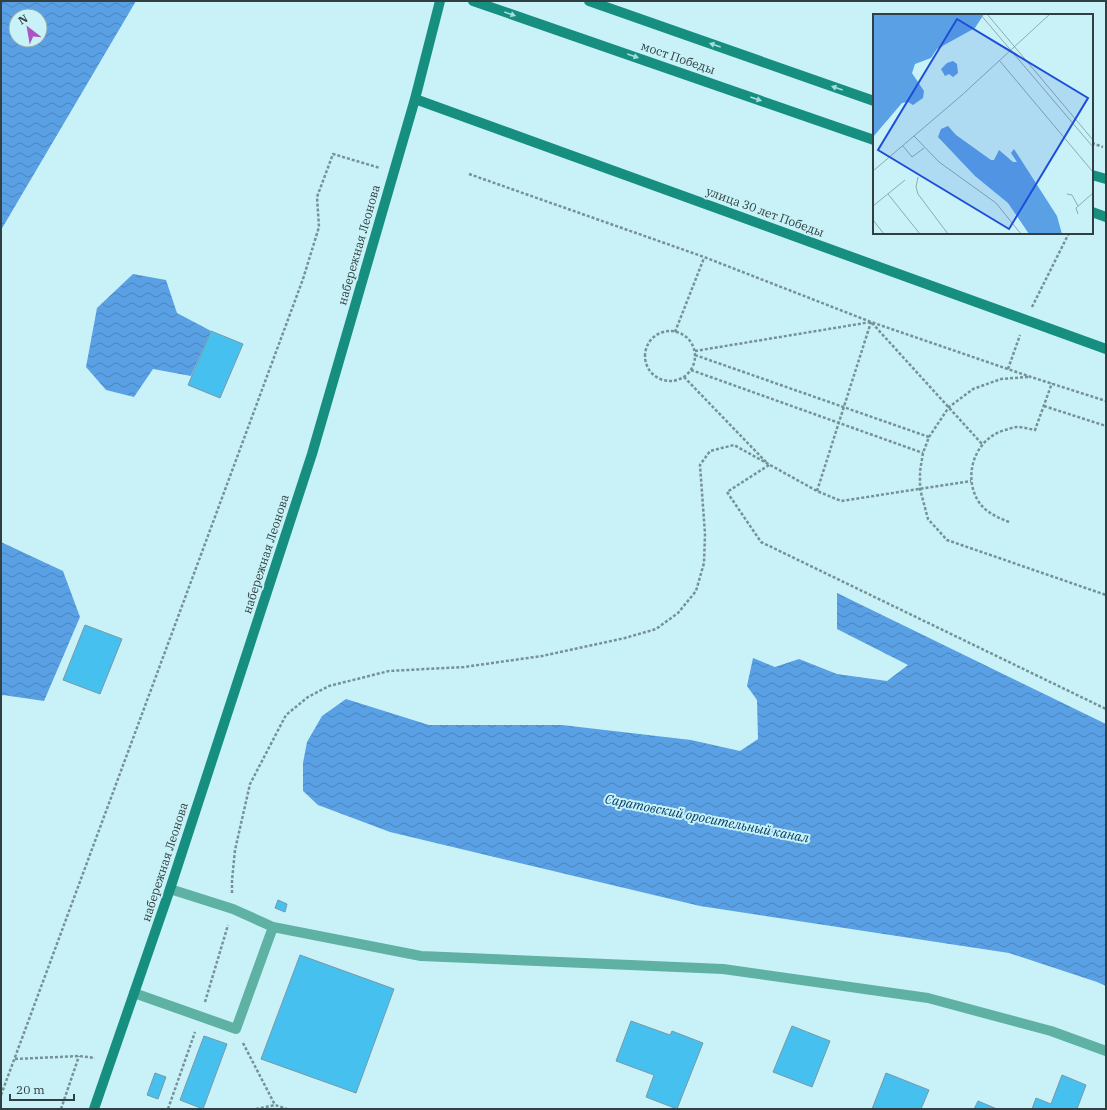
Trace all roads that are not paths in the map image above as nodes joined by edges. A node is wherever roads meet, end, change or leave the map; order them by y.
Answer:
1 (440, 1) edge
2 (474, 1) edge
3 (589, 1) edge
4 (415, 99) junction
5 (873, 101) edge
6 (873, 140) edge
7 (1093, 175) edge
8 (1106, 179) edge
9 (1093, 212) edge
10 (1106, 217) edge
11 (1106, 349) edge
12 (170, 889) junction
13 (273, 927) junction
14 (134, 993) junction
15 (1106, 1051) edge
16 (94, 1109) edge

1 - 4 main road, набережная Леонова
2 -> 6 main road, мост Победы
5 -> 3 main road
4 - 11 main road, улица 30 лет Победы
4 - 12 main road, набережная Леонова
7 - 8 main road
9 - 10 main road
12 - 13 lane
12 - 14 main road, набережная Леонова
13 - 14 lane
13 - 15 lane
14 - 16 main road, набережная Леонова

